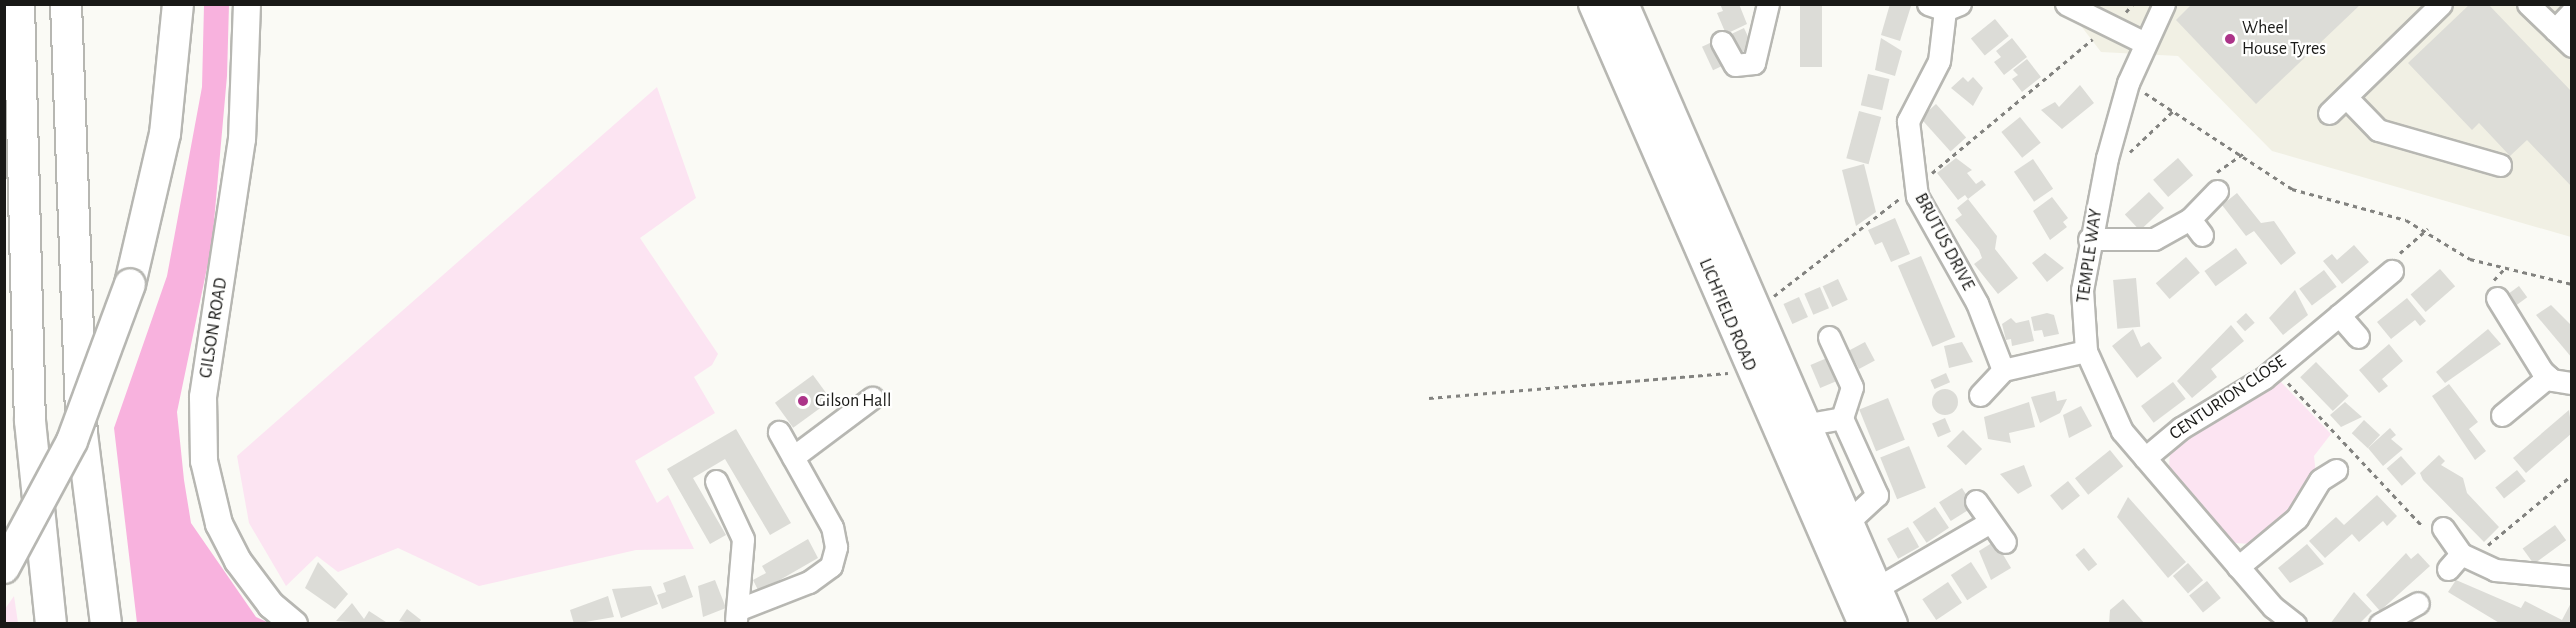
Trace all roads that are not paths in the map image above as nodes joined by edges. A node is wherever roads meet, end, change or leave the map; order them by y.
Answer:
1 (19, 4) edge
2 (66, 4) edge
3 (178, 4) edge
4 (247, 4) edge
5 (1594, 4) edge
6 (1623, 4) edge
7 (1768, 4) edge
8 (2066, 4) edge
9 (2164, 4) edge
10 (2441, 4) edge
11 (2528, 4) edge
12 (1944, 6) edge
13 (2571, 12) edge
14 (2555, 30) junction
15 (1722, 42) dead end
16 (2144, 42) junction
17 (2571, 46) edge
18 (2346, 97) junction
19 (2329, 113) dead end
20 (2500, 165) dead end
21 (2217, 191) dead end
22 (2089, 238) junction
23 (2392, 271) road end
24 (2497, 298) dead end
25 (2339, 315) junction
26 (1829, 337) dead end
27 (2358, 337) dead end
28 (2086, 351) junction
29 (2003, 370) junction
30 (2548, 377) junction
31 (2571, 383) edge
32 (1980, 395) dead end
33 (872, 398) dead end
34 (2502, 415) dead end
35 (1842, 418) junction
36 (1803, 425) junction
37 (779, 432) dead end
38 (793, 458) junction
39 (2145, 458) junction
40 (2336, 470) dead end
41 (717, 481) dead end
42 (1976, 501) dead end
43 (1849, 521) junction
44 (1990, 522) junction
45 (2443, 530) road end
46 (2005, 542) dead end
47 (2238, 567) junction
48 (4, 568) edge
49 (2571, 577) edge
50 (1875, 588) junction
51 (2418, 603) dead end
52 (737, 617) edge
53 (51, 624) edge
54 (106, 624) edge
55 (294, 624) edge
56 (1864, 624) edge
57 (1892, 624) edge
58 (2295, 624) edge
59 (2380, 624) edge

1 - 53 highway
2 - 54 highway
3 - 48 highway, bridge
4 - 55 main road, GILSON ROAD
5 - 56 highway, LICHFIELD ROAD
6 - 36 highway, LICHFIELD ROAD
7 - 15 street
8 - 16 street
9 - 16 street, TEMPLE WAY
10 - 18 street
11 - 14 street
12 - 29 street, BRUTUS DRIVE
13 - 14 street
14 - 17 street
16 - 22 street, TEMPLE WAY
18 - 19 street
18 - 20 street
21 - 22 street
22 - 28 street, TEMPLE WAY
23 - 25 street, CENTURION CLOSE
24 - 30 street
25 - 27 street
25 - 39 street, CENTURION CLOSE
26 - 35 street
28 - 29 street
28 - 39 street, TEMPLE WAY
29 - 32 street
30 - 31 street
30 - 34 street
33 - 38 street
35 - 36 street
35 - 43 street
36 - 43 highway, LICHFIELD ROAD
37 - 38 street
38 - 52 street
39 - 47 street, TEMPLE WAY
40 - 47 street
41 - 52 street
42 - 44 street
43 - 50 highway, LICHFIELD ROAD
44 - 46 street
44 - 50 street
45 - 49 street
47 - 58 street, TEMPLE WAY
50 - 57 highway, LICHFIELD ROAD
51 - 59 street

